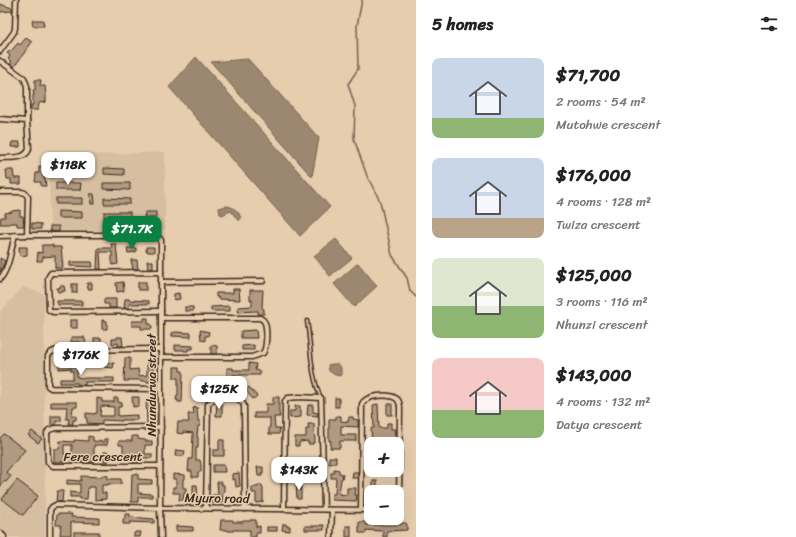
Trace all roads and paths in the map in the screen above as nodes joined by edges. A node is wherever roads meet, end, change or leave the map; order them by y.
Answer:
1 (16, 0) edge
2 (0, 52) edge
3 (0, 61) edge
4 (0, 119) edge
5 (27, 122) junction
6 (0, 158) edge
7 (0, 192) edge
8 (15, 235) junction
9 (27, 235) junction
10 (0, 236) edge
11 (161, 272) junction
12 (0, 279) edge
13 (263, 281) dead end
14 (161, 282) junction
15 (161, 311) junction
16 (161, 318) junction
17 (307, 321) dead end
18 (161, 350) junction
19 (161, 357) junction
20 (161, 389) junction
21 (321, 398) junction
22 (161, 427) junction
23 (160, 466) junction
24 (398, 485) edge
25 (160, 508) junction
26 (206, 508) junction
27 (245, 509) junction
28 (284, 509) junction
29 (324, 510) junction
30 (332, 510) junction
31 (361, 510) joint
32 (0, 534) edge
33 (3, 537) edge
34 (50, 537) edge
35 (161, 537) edge
36 (332, 537) edge

1 - 2 street
3 - 5 street
4 - 5 street
5 - 6 street
7 - 9 street
8 - 9 street
8 - 10 street
8 - 12 street
9 - 11 street, Nhundurwa street
11 - 14 street, Nhundurwa street
11 - 15 street
13 - 14 street
14 - 15 street, Nhundurwa street
15 - 16 street, Nhundurwa street
16 - 18 street, Nhundurwa street
16 - 19 street
17 - 21 lane
18 - 19 street, Nhundurwa street
18 - 20 street
19 - 20 street, Nhundurwa street
20 - 22 street, Nhundurwa street
21 - 28 street
21 - 29 street
22 - 23 street, Nhundurwa street
22 - 23 street, Fere crescent
23 - 25 street, Nhundurwa street
24 - 31 street
25 - 26 street, Myuro road
25 - 34 street, Myuro road
25 - 35 street, Nhundurwa street
26 - 27 street, Myuro road
26 - 27 street
27 - 28 street, Myuro road
28 - 29 street, Myuro road
29 - 30 street, Myuro road
30 - 31 street, Myuro road
30 - 36 street
32 - 33 street

